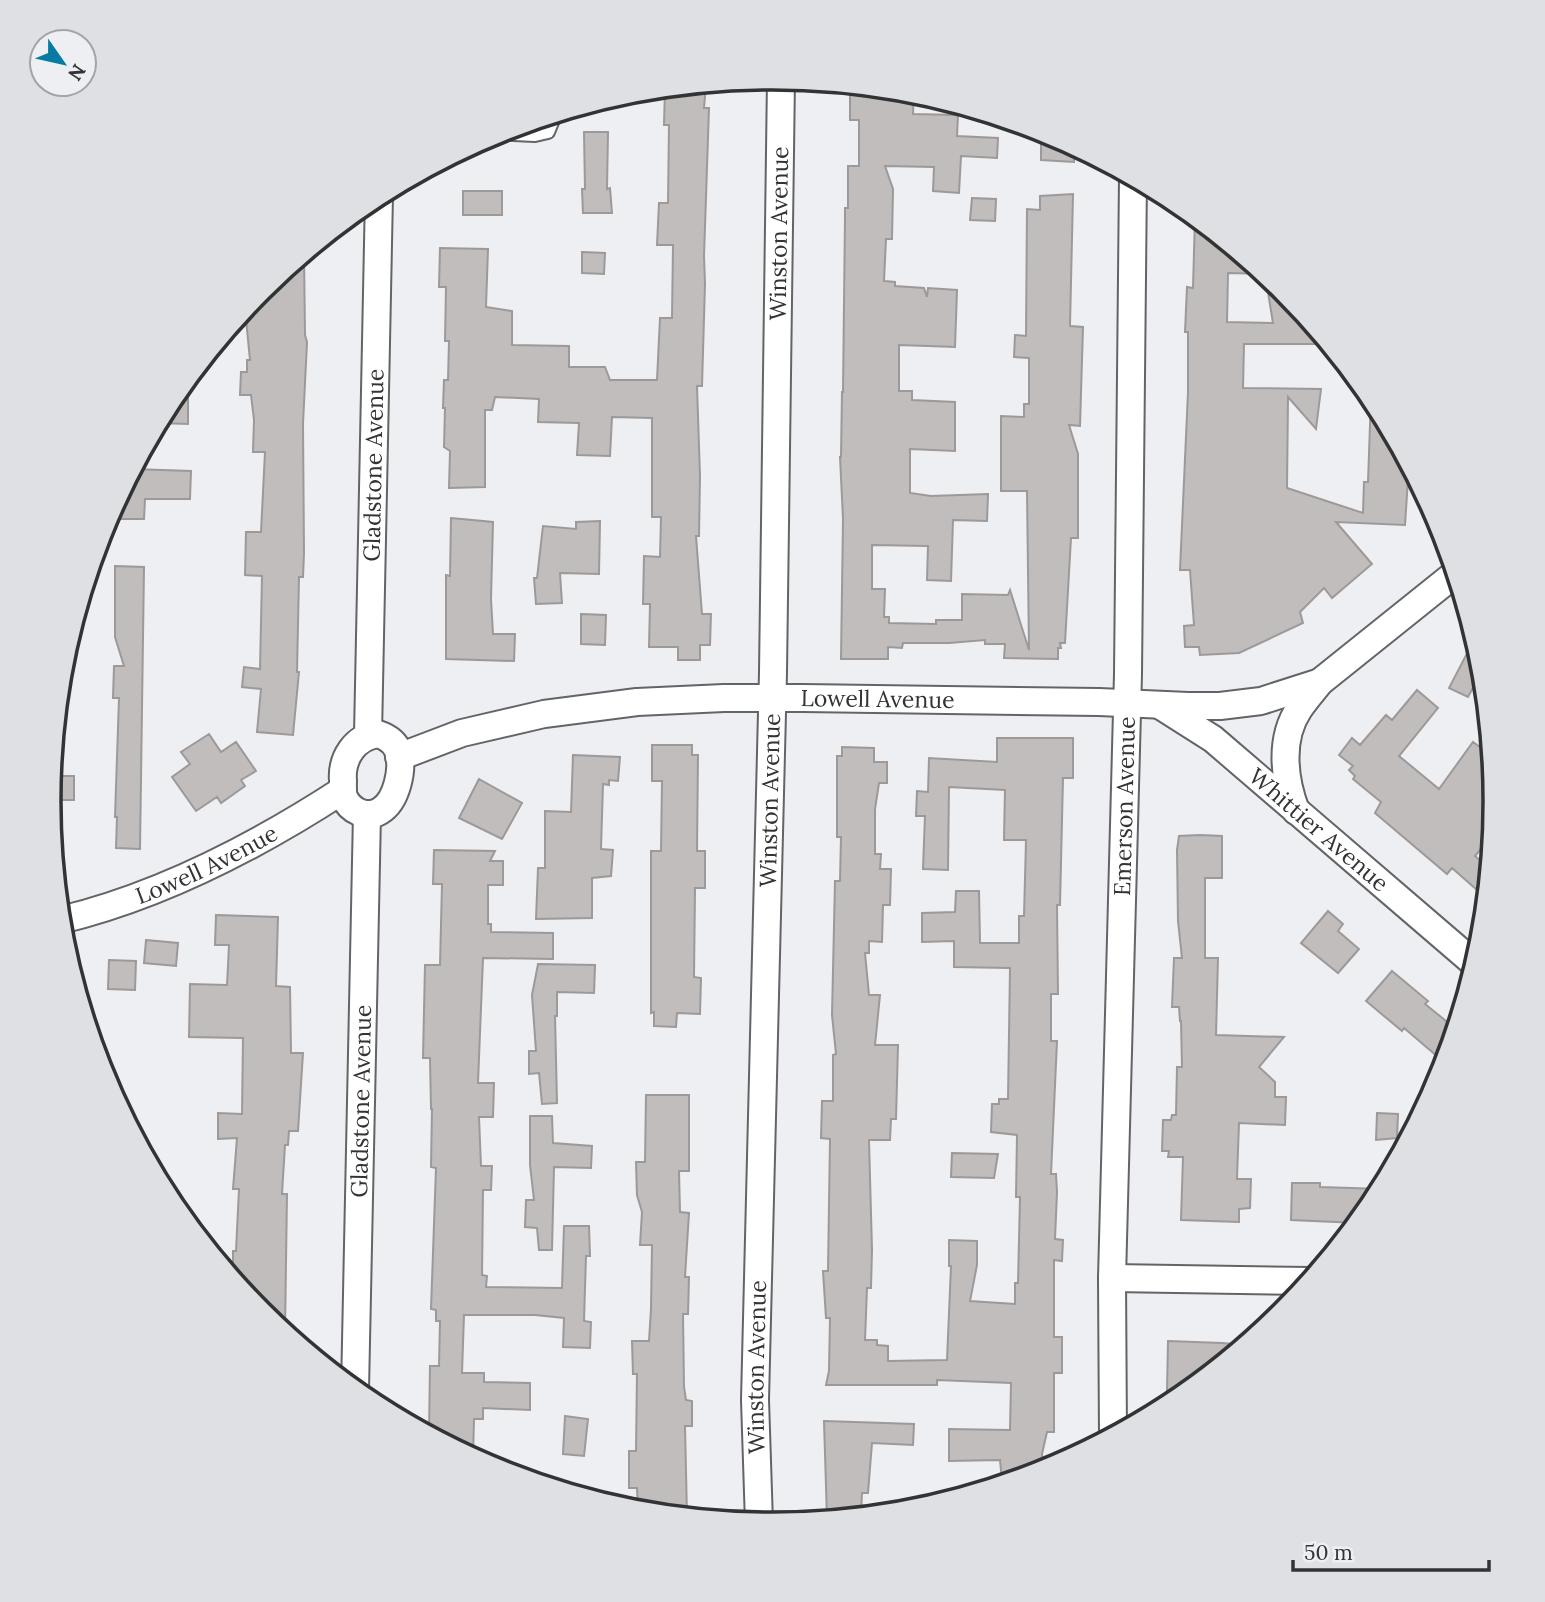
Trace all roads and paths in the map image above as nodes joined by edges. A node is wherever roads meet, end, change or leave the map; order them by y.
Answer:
1 (781, 90) edge
2 (551, 125) edge
3 (525, 134) edge
4 (1133, 188) edge
5 (379, 209) edge
6 (1448, 579) edge
7 (1320, 682) junction
8 (773, 699) junction
9 (1127, 703) junction
10 (1157, 704) junction
11 (368, 735) junction
12 (399, 757) junction
13 (343, 790) junction
14 (1296, 811) junction
15 (367, 814) junction
16 (71, 918) edge
17 (1466, 957) edge
18 (1112, 1278) junction
19 (1297, 1281) edge
20 (355, 1376) edge
21 (1112, 1426) edge
22 (759, 1512) edge

1 - 8 street, Winston Avenue
2 - 3 lane
4 - 9 street, Emerson Avenue
5 - 11 street, Gladstone Avenue
6 - 7 street, Lowell Avenue
7 - 10 street, Lowell Avenue
7 - 14 street, Lowell Avenue
8 - 9 street, Lowell Avenue
8 - 12 street, Lowell Avenue
8 - 22 street, Winston Avenue
9 - 10 street, Lowell Avenue
9 - 18 street, Emerson Avenue
10 - 14 street, Whittier Avenue
11 - 12 street
11 - 13 street
12 - 15 street
13 - 15 street
13 - 16 street, Lowell Avenue
14 - 17 street, Whittier Avenue
15 - 20 street, Gladstone Avenue
18 - 19 street
18 - 21 street, Emerson Avenue

